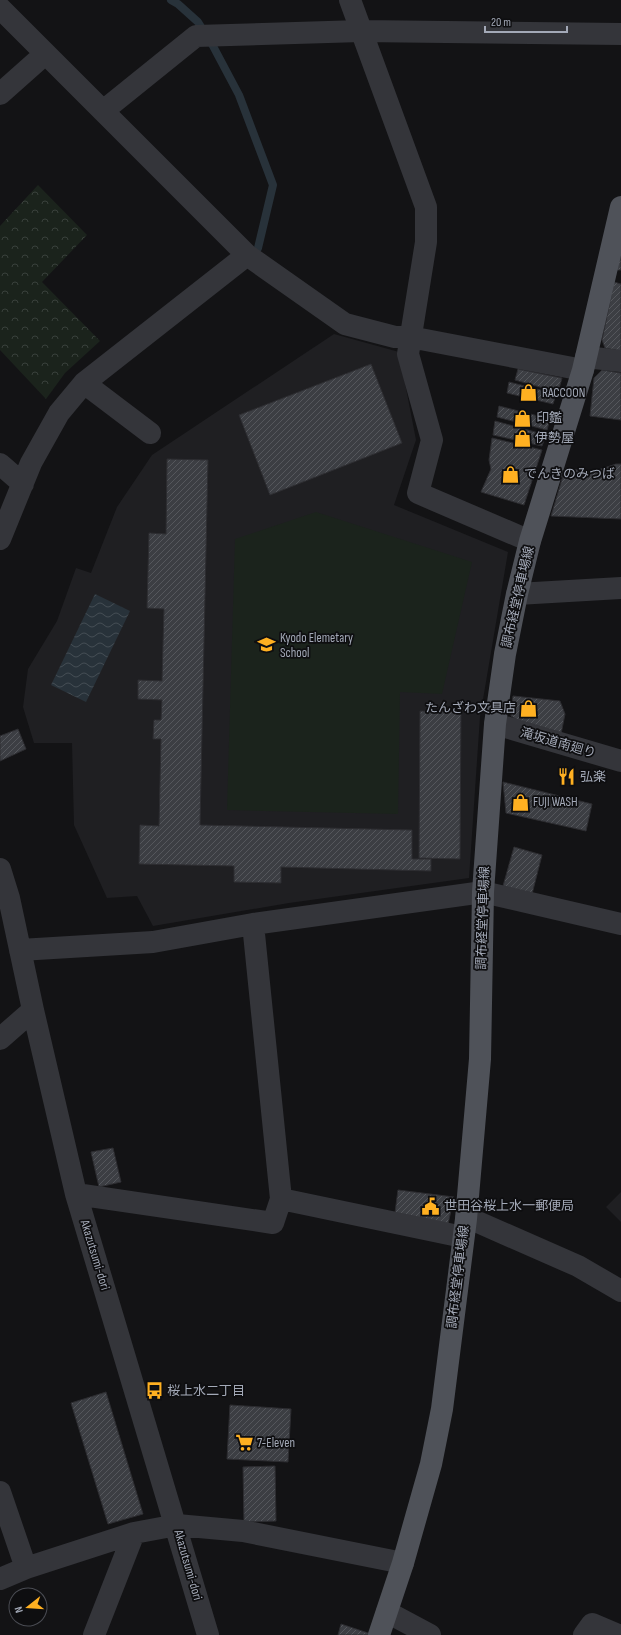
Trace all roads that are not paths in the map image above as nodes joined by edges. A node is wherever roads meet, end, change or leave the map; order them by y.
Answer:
1 (350, 0) edge
2 (0, 8) edge
3 (361, 31) junction
4 (621, 34) edge
5 (46, 54) junction
6 (0, 94) edge
7 (103, 111) junction
8 (621, 207) edge
9 (247, 256) junction
10 (410, 337) junction
11 (621, 361) edge
12 (585, 363) junction
13 (84, 382) junction
14 (150, 432) dead end
15 (0, 464) edge
16 (23, 484) junction
17 (0, 539) edge
18 (530, 541) junction
19 (621, 588) edge
20 (517, 594) junction
21 (495, 724) junction
22 (621, 761) edge
23 (0, 869) edge
24 (483, 892) junction
25 (252, 924) junction
26 (621, 924) edge
27 (20, 950) junction
28 (33, 1010) junction
29 (0, 1039) edge
30 (76, 1194) junction
31 (281, 1199) junction
32 (464, 1228) junction
33 (621, 1291) edge
34 (0, 1492) edge
35 (176, 1525) junction
36 (134, 1533) junction
37 (403, 1563) junction
38 (26, 1568) junction
39 (0, 1579) edge
40 (387, 1612) junction
41 (94, 1635) edge
42 (208, 1635) edge
43 (379, 1635) edge
44 (430, 1635) edge
45 (584, 1635) edge
46 (618, 1635) edge

1 - 3 street
2 - 5 street
3 - 4 street
3 - 7 street
3 - 10 street
5 - 6 street
5 - 7 street
7 - 9 street
8 - 12 main road, 調布経堂停車場線
9 - 10 street
9 - 13 street
10 - 12 street
10 - 18 street
11 - 12 street
12 - 18 main road, 調布経堂停車場線
13 - 14 street
13 - 16 street
15 - 16 street
16 - 17 street
18 - 20 main road, 調布経堂停車場線
19 - 20 street
20 - 21 main road, 調布経堂停車場線
21 - 22 street, 滝坂道南廻り
21 - 24 main road, 調布経堂停車場線
23 - 27 street, Akazutsumi-dori
24 - 25 street
24 - 26 street
24 - 32 main road, 調布経堂停車場線
25 - 27 street
25 - 31 street
27 - 28 street, Akazutsumi-dori
28 - 29 street
28 - 30 street, Akazutsumi-dori
30 - 31 street
30 - 35 street, Akazutsumi-dori
31 - 32 street
32 - 33 street
32 - 37 main road, 調布経堂停車場線
34 - 38 street
35 - 36 street
35 - 37 street
35 - 42 street, Akazutsumi-dori
36 - 38 street
36 - 41 street
37 - 40 main road, 調布経堂停車場線
38 - 39 street
40 - 43 main road, 調布経堂停車場線
40 - 44 street
45 - 46 street

